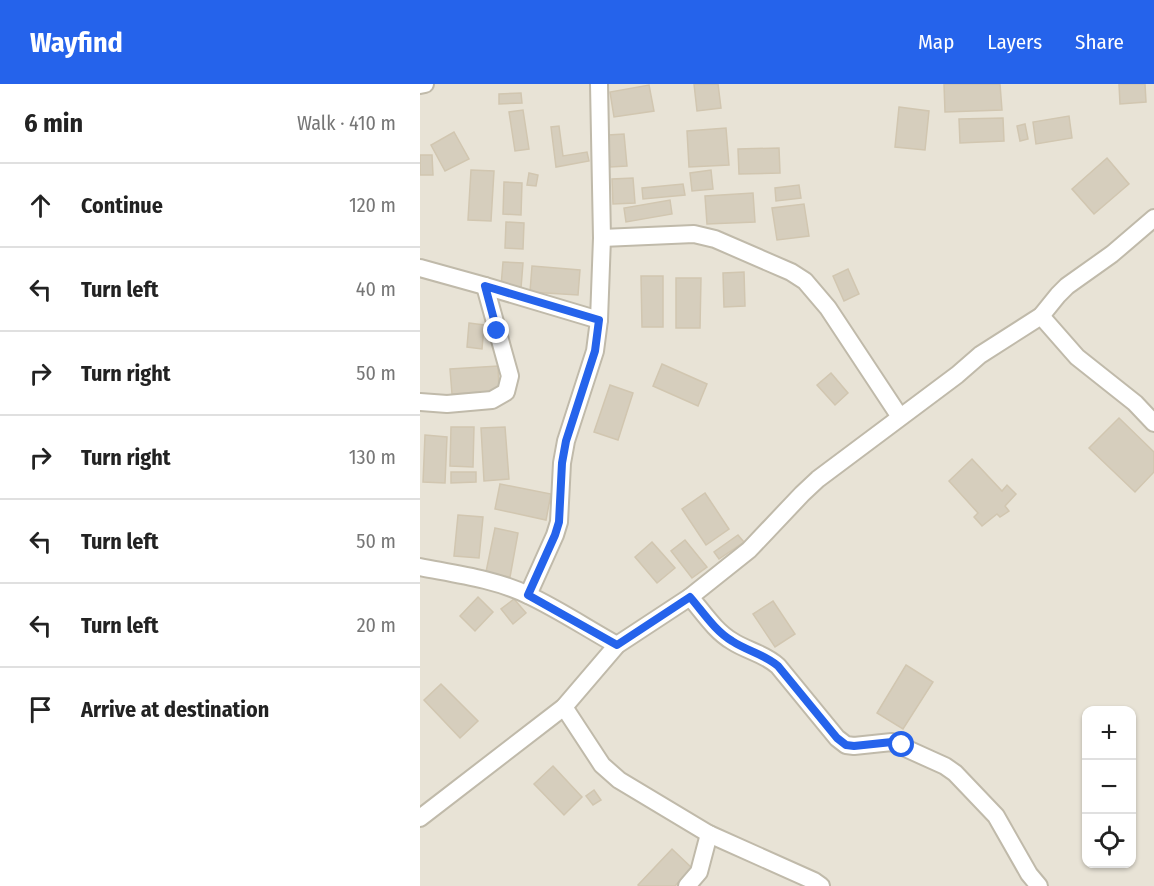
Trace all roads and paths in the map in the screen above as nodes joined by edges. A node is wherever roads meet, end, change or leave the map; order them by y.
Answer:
1 (425, 84) edge
2 (598, 84) edge
3 (420, 85) edge
4 (1154, 218) edge
5 (602, 238) junction
6 (420, 268) edge
7 (485, 286) junction
8 (1041, 316) junction
9 (599, 320) junction
10 (420, 402) edge
11 (900, 417) junction
12 (1154, 423) edge
13 (420, 567) edge
14 (528, 595) junction
15 (690, 597) junction
16 (617, 645) junction
17 (564, 707) junction
18 (420, 818) edge
19 (709, 834) junction
20 (687, 886) edge
21 (821, 886) edge
22 (1039, 886) edge

1 - 3 street
2 - 5 street
4 - 8 street
5 - 9 street
5 - 11 street
6 - 7 street
7 - 9 street
7 - 10 street
8 - 11 street
8 - 12 street
9 - 14 street
11 - 15 street
13 - 14 street
14 - 16 street
15 - 16 street
15 - 22 street
16 - 17 street
17 - 18 street
17 - 19 street
19 - 20 street
19 - 21 street

